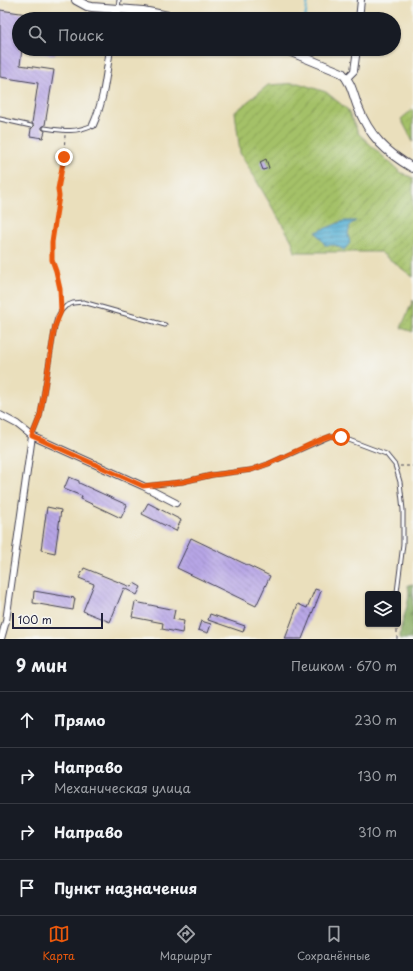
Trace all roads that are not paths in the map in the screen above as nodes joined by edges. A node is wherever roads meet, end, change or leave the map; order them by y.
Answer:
1 (76, 0) edge
2 (119, 0) edge
3 (361, 0) edge
4 (116, 10) junction
5 (148, 12) edge
6 (360, 12) edge
7 (109, 56) edge
8 (301, 56) edge
9 (356, 56) edge
10 (347, 78) junction
11 (0, 119) edge
12 (93, 125) joint
13 (31, 126) dead end
14 (45, 128) dead end
15 (413, 168) edge
16 (165, 325) dead end
17 (0, 415) edge
18 (32, 436) junction
19 (143, 486) junction
20 (176, 503) dead end
21 (397, 591) edge
22 (1, 639) edge

1 - 4 street
2 - 4 lane
3 - 6 street
4 - 5 street
7 - 12 street
8 - 10 street
9 - 10 street
10 - 15 street
11 - 13 lane
12 - 14 lane
16 - 18 lane
17 - 18 street
18 - 19 street
18 - 22 street
19 - 20 street
19 - 21 lane

